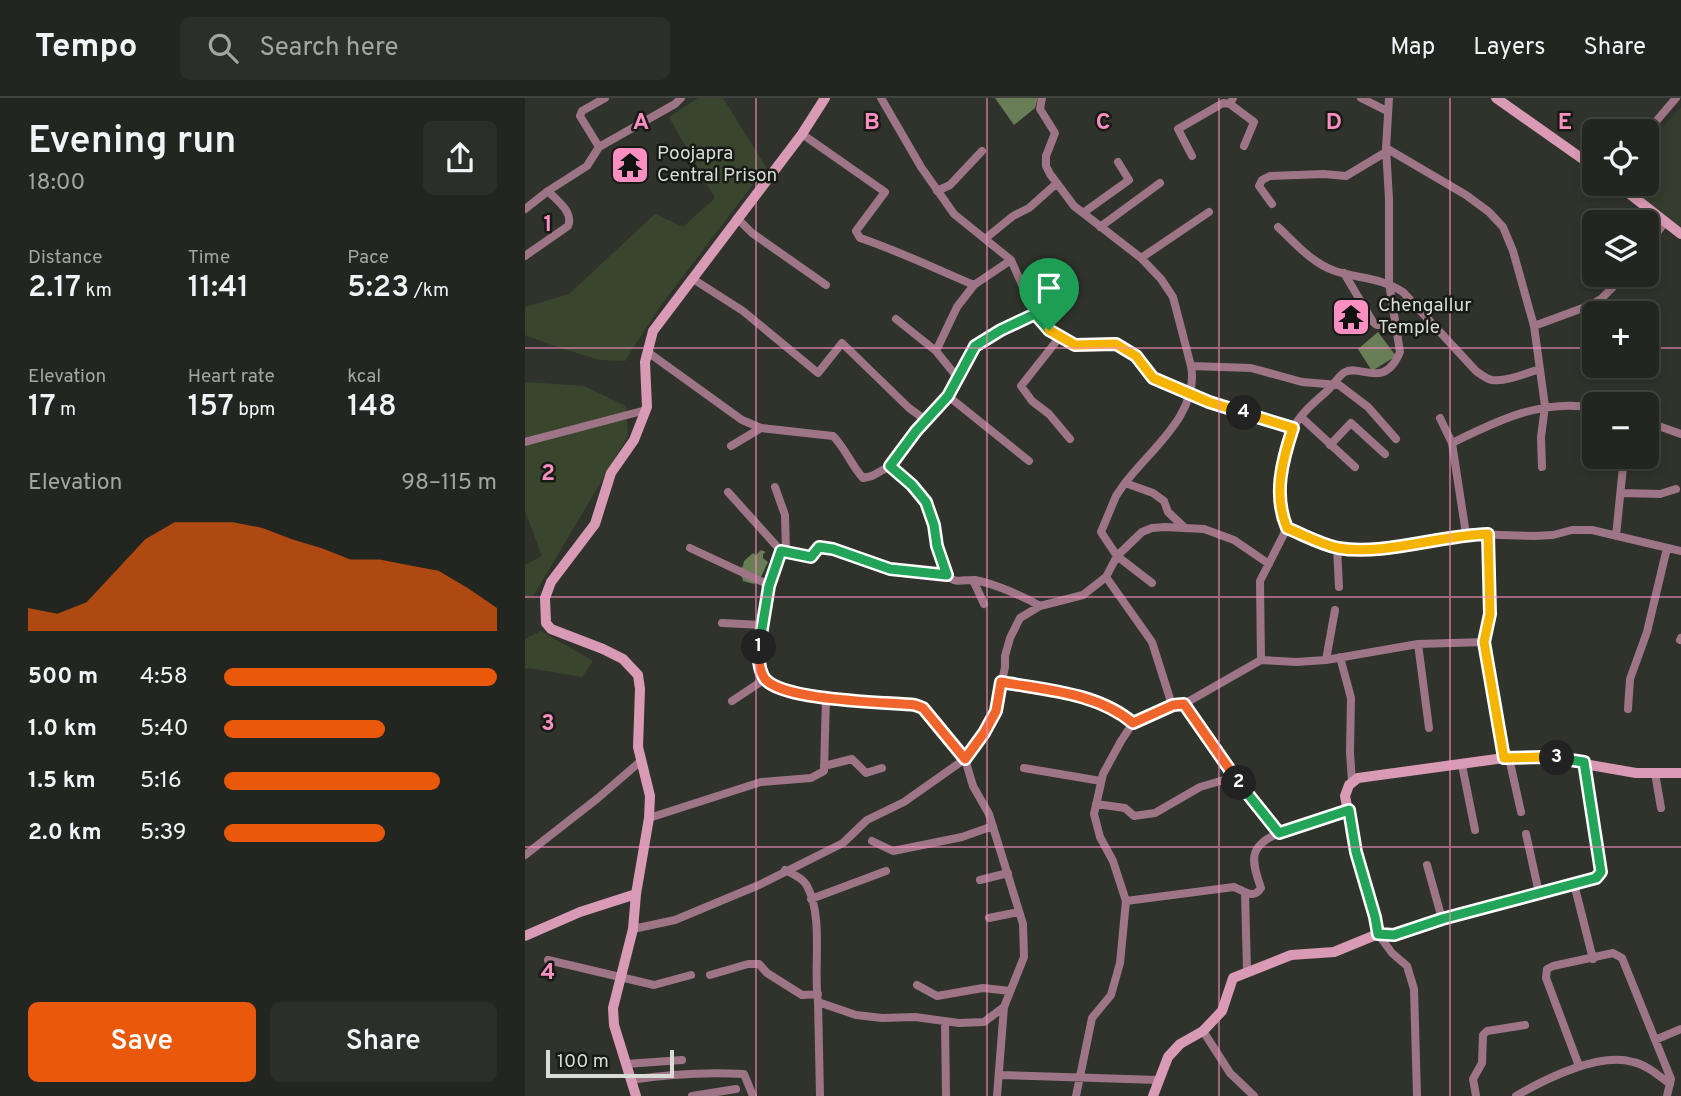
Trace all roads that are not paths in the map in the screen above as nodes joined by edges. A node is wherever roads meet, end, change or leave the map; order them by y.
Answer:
1 (605, 98) edge
2 (681, 98) edge
3 (825, 98) edge
4 (881, 98) edge
5 (1042, 98) edge
6 (1361, 98) edge
7 (1389, 98) edge
8 (1496, 98) edge
9 (1676, 98) edge
10 (1232, 101) edge
11 (1387, 111) junction
12 (1658, 119) edge
13 (802, 134) junction
14 (1244, 146) dead end
15 (599, 147) junction
16 (1386, 150) junction
17 (982, 151) dead end
18 (1192, 156) dead end
19 (1582, 159) edge
20 (1118, 162) dead end
21 (1057, 183) junction
22 (1160, 183) dead end
23 (548, 191) junction
24 (937, 191) junction
25 (1632, 196) edge
26 (1272, 204) dead end
27 (525, 209) edge
28 (1209, 212) dead end
29 (1083, 213) junction
30 (737, 219) junction
31 (1665, 222) junction
32 (1100, 227) junction
33 (1278, 227) dead end
34 (1659, 230) edge
35 (1681, 234) edge
36 (986, 238) junction
37 (525, 256) edge
38 (1141, 258) junction
39 (1011, 260) junction
40 (1345, 273) junction
41 (693, 279) junction
42 (1389, 283) junction
43 (826, 285) dead end
44 (974, 285) junction
45 (1613, 287) edge
46 (1035, 314) junction
47 (897, 319) dead end
48 (1394, 324) junction
49 (1534, 326) junction
50 (1059, 338) junction
51 (936, 351) junction
52 (649, 353) junction
53 (1191, 366) junction
54 (1540, 369) junction
55 (957, 377) junction
56 (1334, 384) junction
57 (1190, 394) junction
58 (948, 396) junction
59 (1545, 406) junction
60 (1582, 408) edge
61 (646, 410) junction
62 (1301, 417) junction
63 (1440, 418) dead end
64 (927, 421) junction
65 (1659, 426) edge
66 (761, 428) junction
67 (1293, 428) junction
68 (1681, 434) edge
69 (1070, 439) dead end
70 (1396, 439) dead end
71 (525, 442) edge
72 (1452, 443) junction
73 (1330, 445) junction
74 (731, 446) dead end
75 (1385, 454) dead end
76 (1029, 461) dead end
77 (890, 466) junction
78 (1355, 467) dead end
79 (1542, 467) dead end
80 (1623, 469) edge
81 (1125, 483) junction
82 (775, 487) dead end
83 (1676, 489) dead end
84 (728, 492) dead end
85 (1622, 493) junction
86 (1185, 528) junction
87 (1287, 528) junction
88 (1466, 534) junction
89 (1488, 534) junction
90 (1616, 536) junction
91 (1337, 547) junction
92 (689, 548) dead end
93 (1667, 548) junction
94 (783, 551) junction
95 (1681, 551) edge
96 (1117, 556) junction
97 (1269, 564) junction
98 (947, 575) junction
99 (1106, 577) junction
100 (973, 580) junction
101 (1152, 583) dead end
102 (769, 586) junction
103 (1339, 586) dead end
104 (984, 604) dead end
105 (1040, 606) junction
106 (1335, 610) dead end
107 (722, 623) dead end
108 (762, 625) junction
109 (1484, 642) junction
110 (1418, 644) junction
111 (1340, 657) junction
112 (1261, 660) junction
113 (1326, 660) junction
114 (765, 679) junction
115 (1001, 682) junction
116 (826, 697) junction
117 (732, 701) dead end
118 (1184, 704) junction
119 (1173, 705) junction
120 (1628, 709) dead end
121 (1133, 723) junction
122 (1429, 727) dead end
123 (1507, 758) junction
124 (965, 759) junction
125 (642, 760) junction
126 (1584, 762) junction
127 (1462, 765) junction
128 (824, 766) junction
129 (882, 768) dead end
130 (1024, 768) dead end
131 (1655, 773) junction
132 (1681, 773) edge
133 (1234, 777) junction
134 (1101, 781) junction
135 (1352, 782) junction
136 (1096, 804) junction
137 (1661, 808) dead end
138 (1349, 810) junction
139 (1521, 812) dead end
140 (649, 818) junction
141 (993, 826) junction
142 (1475, 830) dead end
143 (1279, 833) junction
144 (1526, 834) dead end
145 (872, 841) dead end
146 (525, 855) edge
147 (1427, 865) dead end
148 (785, 870) junction
149 (886, 871) dead end
150 (1007, 873) junction
151 (980, 880) dead end
152 (1574, 884) junction
153 (1245, 892) junction
154 (1539, 893) junction
155 (636, 894) junction
156 (811, 899) junction
157 (1126, 901) junction
158 (1019, 912) junction
159 (989, 918) dead end
160 (1442, 919) junction
161 (633, 929) junction
162 (1378, 934) junction
163 (525, 936) edge
164 (1593, 959) junction
165 (548, 961) dead end
166 (1247, 971) junction
167 (691, 975) dead end
168 (710, 975) dead end
169 (621, 978) junction
170 (917, 985) dead end
171 (1010, 991) junction
172 (818, 998) junction
173 (1004, 1007) junction
174 (945, 1022) junction
175 (1525, 1025) dead end
176 (1681, 1029) edge
177 (1203, 1031) junction
178 (1655, 1040) junction
179 (682, 1060) dead end
180 (626, 1064) junction
181 (1579, 1066) junction
182 (999, 1075) junction
183 (1078, 1079) junction
184 (631, 1080) junction
185 (1158, 1080) junction
186 (1670, 1084) junction
187 (736, 1089) dead end
188 (636, 1096) edge
189 (692, 1096) edge
190 (753, 1096) edge
191 (820, 1096) edge
192 (946, 1096) edge
193 (997, 1096) edge
194 (1076, 1096) edge
195 (1153, 1096) edge
196 (1254, 1096) edge
197 (1417, 1096) edge
198 (1476, 1096) edge
199 (1516, 1096) edge
200 (1667, 1096) edge

1 - 15 street
2 - 15 street
3 - 13 street
4 - 24 street
5 - 21 street
6 - 11 street
7 - 11 street
8 - 19 street
9 - 12 street
10 - 14 street
10 - 18 street
11 - 16 street
13 - 30 street
13 - 44 street
15 - 23 street
16 - 26 street
16 - 42 street
16 - 49 street
17 - 24 street
20 - 29 street
21 - 29 street
21 - 36 street
22 - 32 street
23 - 27 street
23 - 37 street
24 - 36 street
25 - 31 street
28 - 38 street
29 - 32 street
30 - 41 street
30 - 43 street
31 - 34 street
31 - 35 street
32 - 38 street
33 - 40 street
36 - 39 street
38 - 53 street
39 - 44 street
39 - 46 street
40 - 42 street
40 - 48 street
41 - 52 street
41 - 64 street
42 - 48 street
42 - 54 street
44 - 51 street
45 - 49 street
46 - 50 street
46 - 55 street
47 - 51 street
48 - 56 street
49 - 54 street
50 - 57 street
50 - 69 street
51 - 55 street
52 - 61 street
52 - 66 street
53 - 56 street
53 - 57 street
54 - 59 street
55 - 58 street
56 - 62 street
56 - 70 street
57 - 67 street
57 - 81 street
58 - 64 street
58 - 76 street
59 - 60 street
59 - 72 street
59 - 79 street
61 - 71 street
61 - 125 street
62 - 67 street
62 - 73 street
63 - 72 street
64 - 77 street
65 - 68 street
66 - 74 street
66 - 77 street
67 - 87 street
72 - 88 street
73 - 75 street
73 - 78 street
77 - 98 street
80 - 85 street
81 - 86 street
81 - 96 street
82 - 94 street
83 - 85 street
84 - 94 street
85 - 90 street
86 - 96 street
86 - 97 street
87 - 91 street
87 - 97 street
88 - 89 street
88 - 91 street
89 - 90 street
89 - 109 street
90 - 93 street
91 - 103 street
92 - 102 street
93 - 95 street
93 - 120 street
94 - 98 street
94 - 102 street
96 - 99 street
96 - 101 street
97 - 112 street
98 - 100 street
99 - 105 street
99 - 119 street
100 - 104 street
100 - 105 street
102 - 108 street
105 - 115 street
106 - 113 street
107 - 108 street
108 - 114 street
109 - 110 street
109 - 123 street
110 - 111 street
110 - 122 street
111 - 113 street
111 - 135 street
112 - 113 street
112 - 118 street
114 - 116 street
114 - 117 street
115 - 121 street
115 - 124 street
116 - 124 street
116 - 128 street
118 - 119 street
118 - 133 street
119 - 121 street
121 - 134 street
123 - 126 street
123 - 127 street
123 - 139 street
124 - 141 street
124 - 148 street
125 - 140 street
125 - 146 street
126 - 131 street
126 - 152 street
127 - 135 street
127 - 142 street
128 - 129 street
128 - 140 street
130 - 134 street
131 - 132 street
131 - 137 street
133 - 136 street
133 - 143 street
134 - 136 street
135 - 138 street
136 - 157 street
138 - 143 street
138 - 162 street
140 - 155 street
141 - 145 street
141 - 150 street
143 - 153 street
144 - 154 street
147 - 160 street
148 - 156 street
148 - 161 street
149 - 156 street
150 - 151 street
150 - 158 street
152 - 154 street
152 - 164 street
153 - 157 street
153 - 166 street
154 - 160 street
155 - 161 street
155 - 163 street
156 - 172 street
157 - 183 street
158 - 159 street
158 - 171 street
160 - 162 street
161 - 169 street
162 - 166 street
162 - 197 street
164 - 178 street
164 - 181 street
165 - 169 street
166 - 177 street
167 - 169 street
168 - 172 street
169 - 180 street
170 - 171 street
171 - 173 street
172 - 174 street
172 - 191 street
173 - 174 street
173 - 182 street
174 - 192 street
175 - 198 street
176 - 178 street
177 - 185 street
177 - 196 street
178 - 186 street
179 - 180 street
180 - 184 street
181 - 186 street
181 - 199 street
182 - 183 street
182 - 193 street
183 - 185 street
183 - 194 street
184 - 188 street
184 - 190 street
185 - 195 street
186 - 200 street
187 - 189 street

